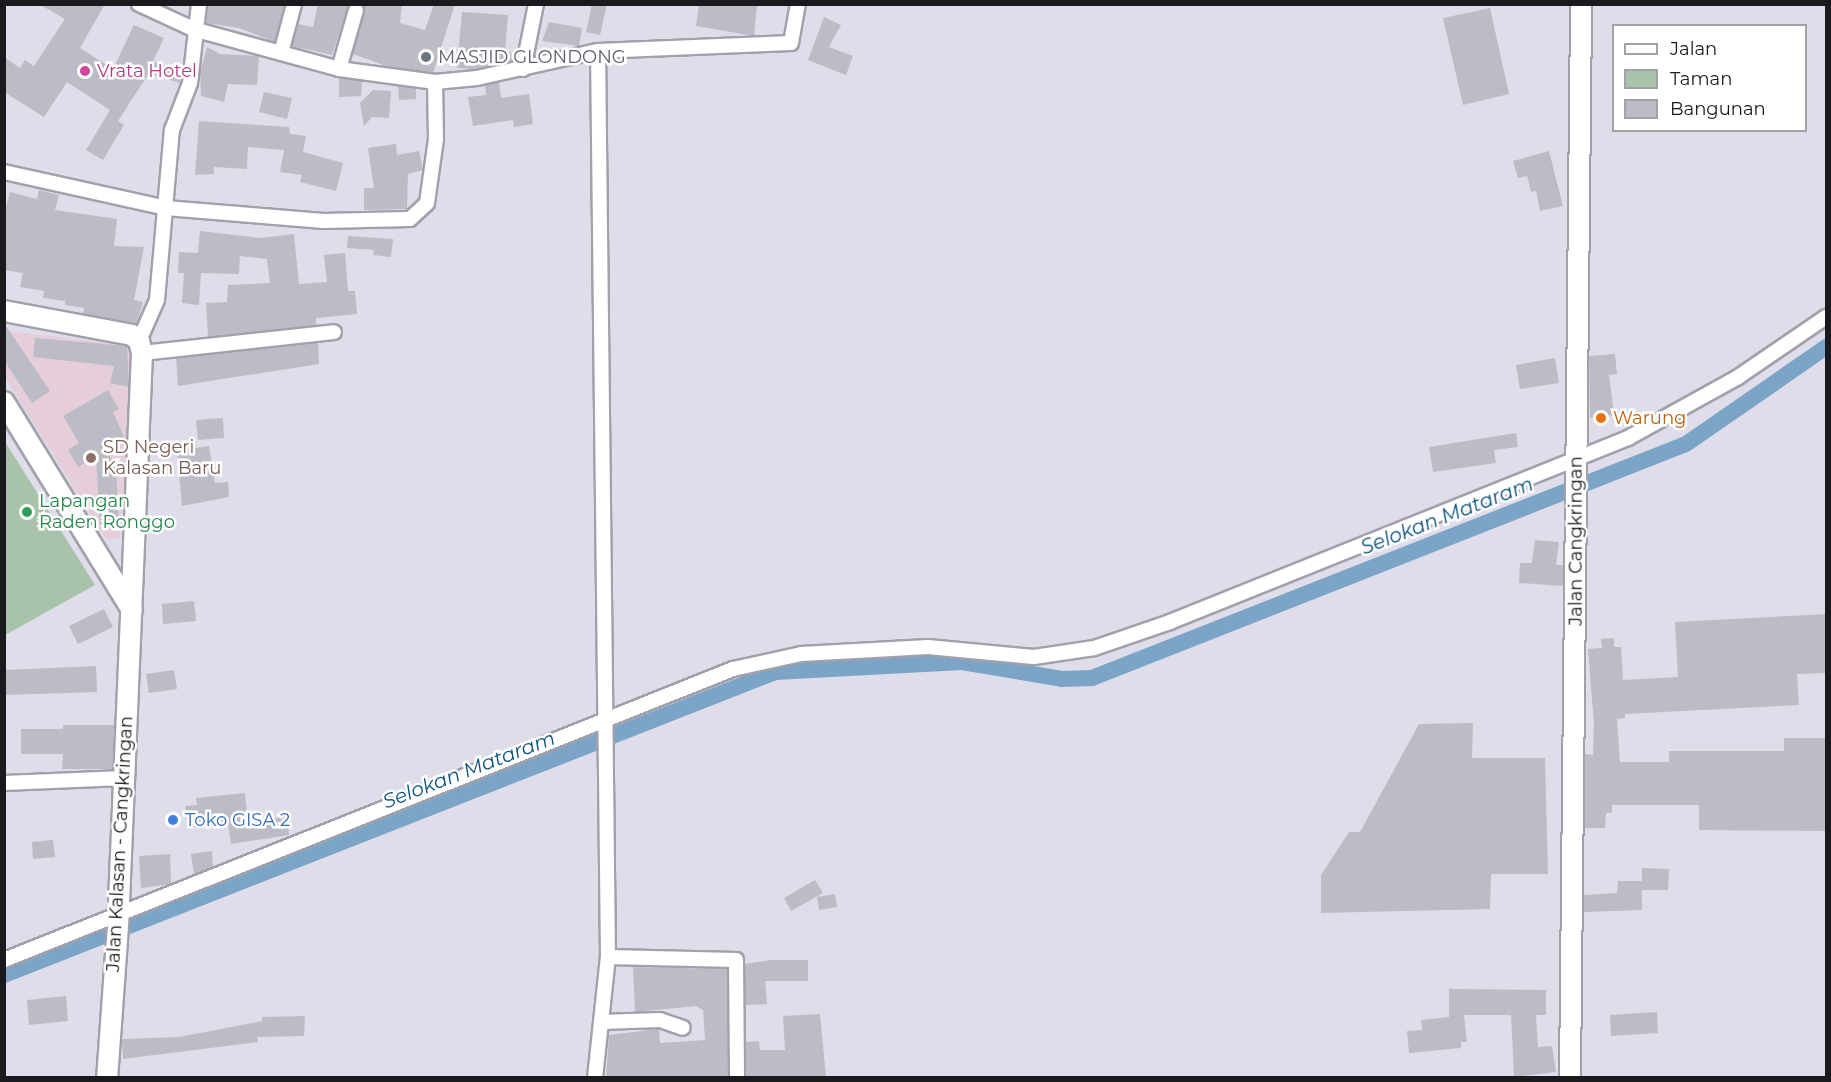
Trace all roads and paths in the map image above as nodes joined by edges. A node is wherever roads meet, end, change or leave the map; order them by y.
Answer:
1 (139, 4) edge
2 (199, 4) edge
3 (294, 4) edge
4 (536, 4) edge
5 (798, 4) edge
6 (1581, 4) edge
7 (356, 10) dead end
8 (193, 29) junction
9 (598, 51) junction
10 (281, 53) junction
11 (339, 69) junction
12 (523, 69) junction
13 (435, 82) junction
14 (4, 172) edge
15 (166, 208) junction
16 (4, 311) edge
17 (1827, 317) edge
18 (334, 332) dead end
19 (140, 347) junction
20 (4, 402) edge
21 (1576, 463) junction
22 (132, 610) junction
23 (606, 727) junction
24 (123, 778) junction
25 (4, 783) edge
26 (118, 920) junction
27 (608, 957) junction
28 (4, 960) edge
29 (601, 1022) junction
30 (682, 1028) dead end
31 (107, 1077) edge
32 (595, 1077) edge
33 (737, 1077) edge
34 (1570, 1077) edge

1 - 8 street
2 - 8 street
3 - 10 street
4 - 12 street
5 - 9 street
6 - 21 main road, Jalan Cangkringan
7 - 11 street
8 - 10 street
8 - 15 street
9 - 12 street
9 - 23 street
10 - 11 street
11 - 13 street
12 - 13 street
13 - 15 street
14 - 15 street
15 - 19 street
16 - 19 main road
17 - 21 street
18 - 19 street
19 - 22 main road, Jalan Kalasan - Cangkringan
20 - 22 main road
21 - 23 street
21 - 34 main road, Jalan Cangkringan
22 - 24 main road, Jalan Kalasan - Cangkringan
23 - 26 street
23 - 27 street
24 - 25 street
24 - 26 main road, Jalan Kalasan - Cangkringan
26 - 28 street
26 - 31 main road, Jalan Kalasan - Cangkringan
27 - 29 street
27 - 33 street
29 - 30 street
29 - 32 street

